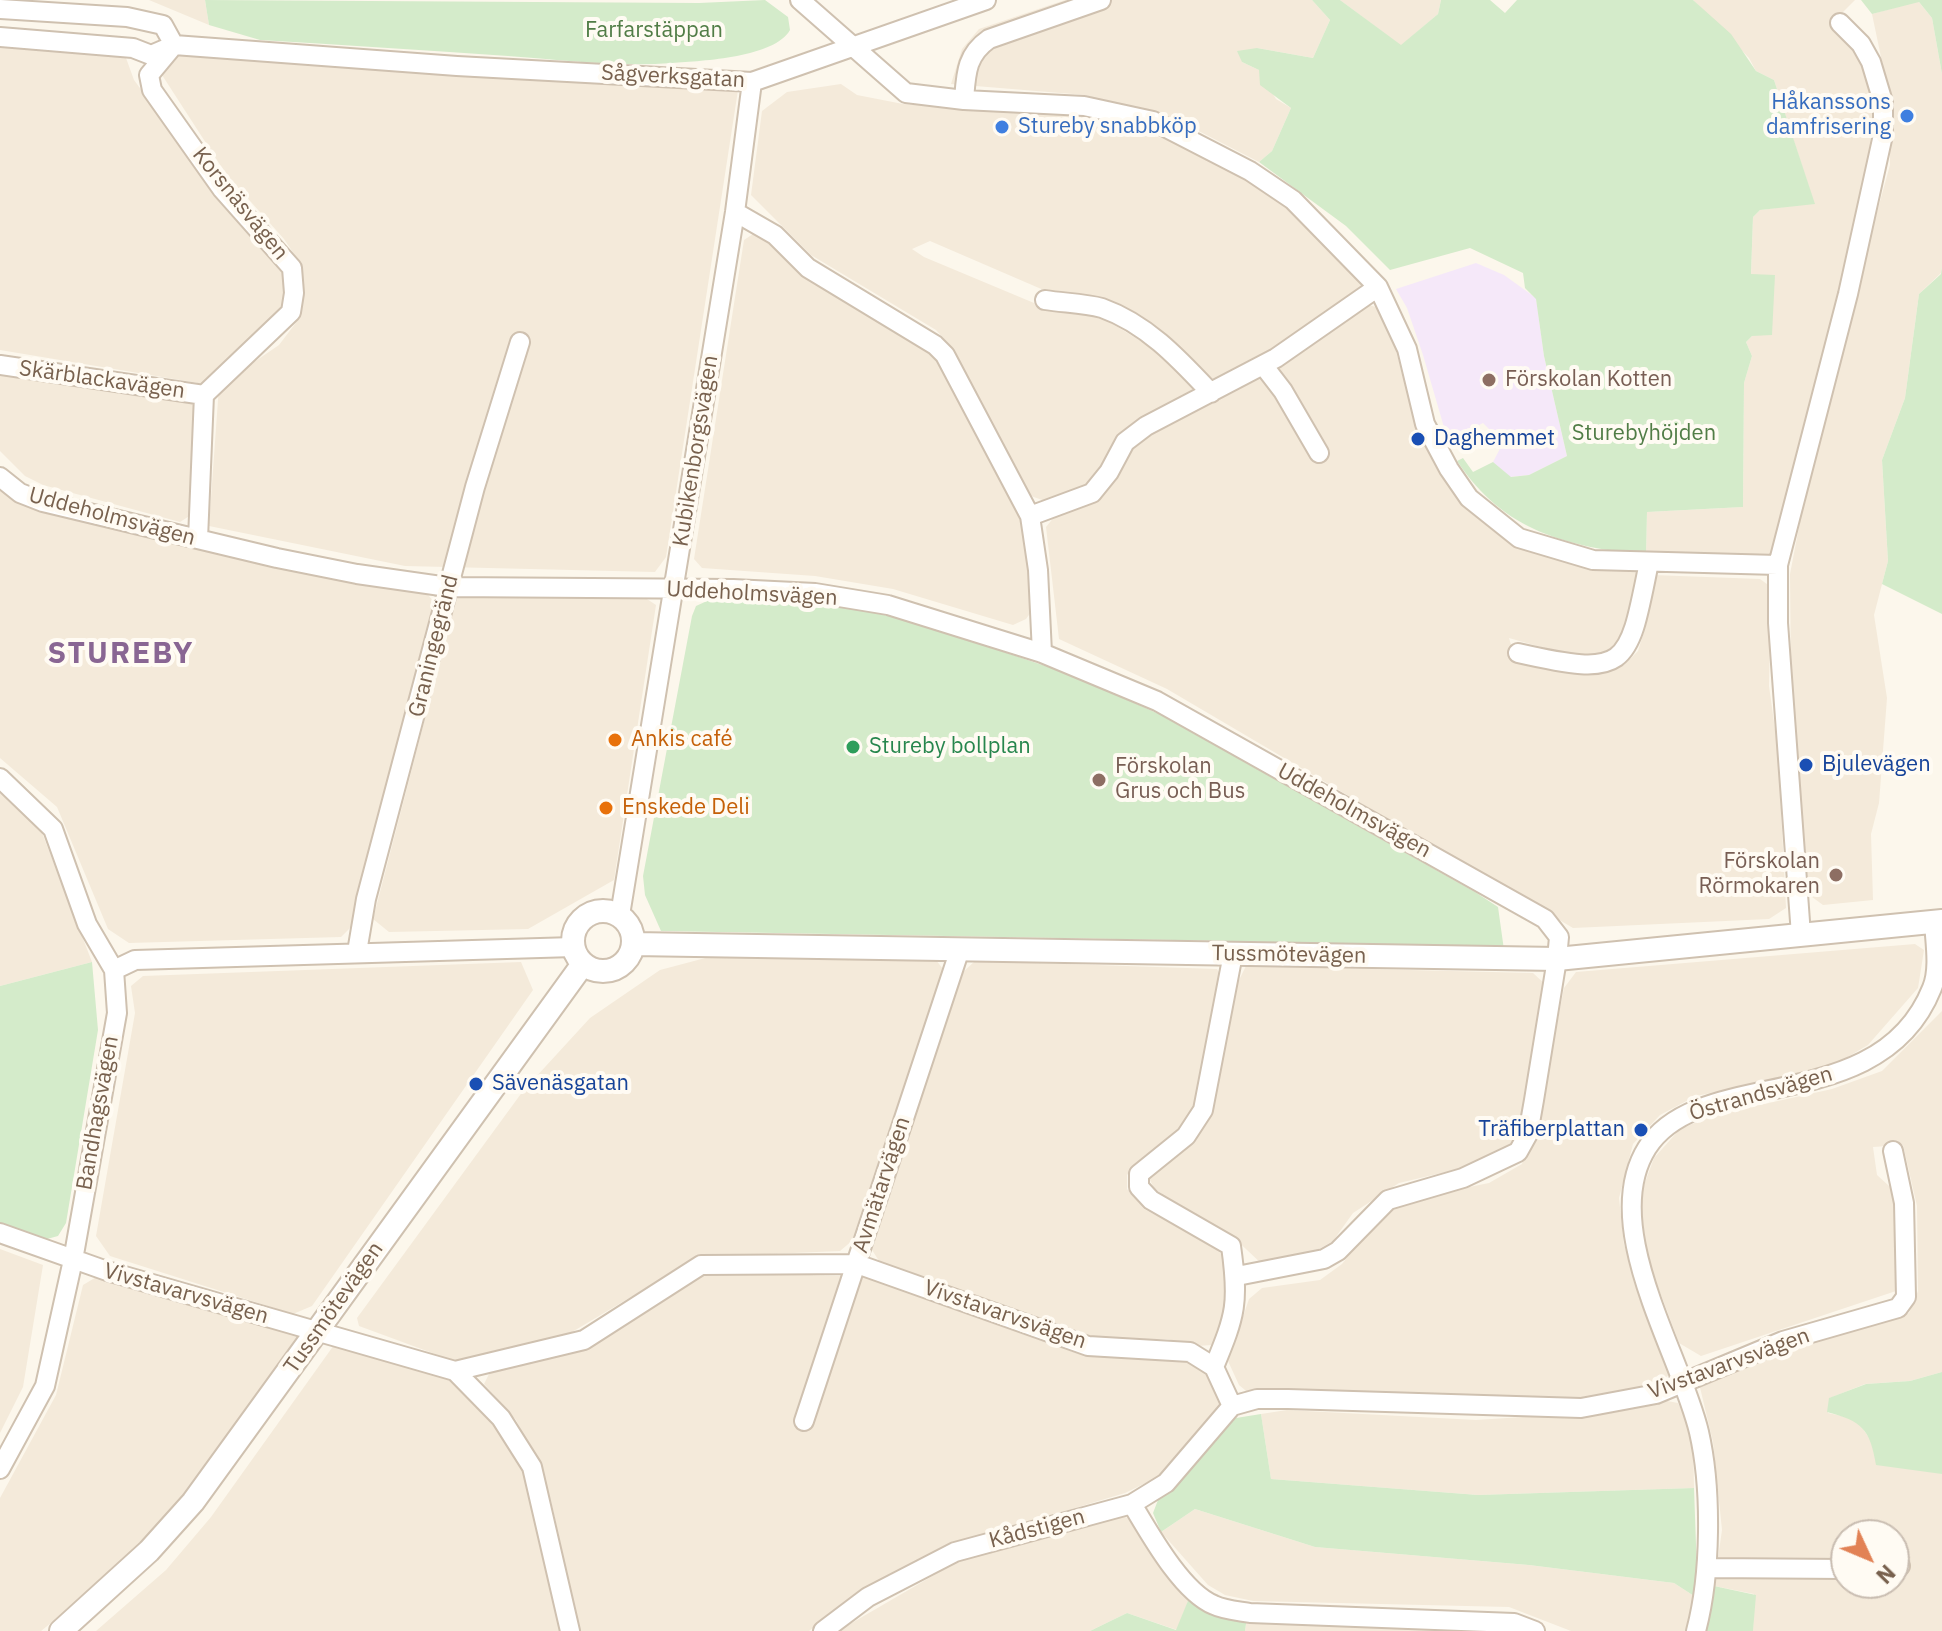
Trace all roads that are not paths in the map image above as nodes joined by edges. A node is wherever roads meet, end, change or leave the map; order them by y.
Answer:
1 (800, 0) edge
2 (986, 0) edge
3 (1101, 0) edge
4 (961, 4) edge
5 (0, 9) edge
6 (1840, 23) dead end
7 (0, 37) edge
8 (174, 45) junction
9 (855, 46) junction
10 (752, 82) junction
11 (964, 100) junction
12 (735, 212) junction
13 (1378, 287) junction
14 (1045, 300) dead end
15 (520, 342) dead end
16 (0, 365) edge
17 (1263, 365) junction
18 (1211, 393) junction
19 (204, 395) junction
20 (1319, 453) dead end
21 (0, 477) edge
22 (1030, 516) junction
23 (198, 539) junction
24 (1649, 562) junction
25 (1778, 565) junction
26 (448, 587) junction
27 (675, 590) junction
28 (1042, 653) junction
29 (1518, 653) dead end
30 (0, 778) edge
31 (620, 915) junction
32 (1938, 922) edge
33 (1801, 935) junction
34 (634, 944) junction
35 (960, 949) junction
36 (357, 952) junction
37 (1233, 954) junction
38 (578, 956) junction
39 (1557, 959) junction
40 (114, 970) junction
41 (1938, 988) edge
42 (1893, 1151) dead end
43 (0, 1233) edge
44 (73, 1260) junction
45 (857, 1264) junction
46 (1237, 1276) junction
47 (317, 1332) junction
48 (1214, 1367) junction
49 (455, 1371) junction
50 (1682, 1383) junction
51 (1232, 1406) junction
52 (804, 1421) dead end
53 (0, 1469) edge
54 (1132, 1504) junction
55 (1708, 1568) junction
56 (1830, 1569) edge
57 (61, 1631) edge
58 (570, 1631) edge
59 (823, 1631) edge
60 (1535, 1631) edge
61 (1696, 1631) edge

1 - 9 street
2 - 4 street, Sågverksgatan
3 - 11 street
4 - 9 street, Sågverksgatan
5 - 8 street
6 - 25 street
7 - 8 street, Sågverksgatan
8 - 10 street, Sågverksgatan
8 - 19 street, Korsnäsvägen
9 - 10 street, Sågverksgatan
9 - 11 street
10 - 12 street, Kubikenborgsvägen
11 - 13 street
12 - 22 street
12 - 27 street, Kubikenborgsvägen
13 - 17 street
13 - 24 street
14 - 18 street
15 - 26 street, Graningegränd
16 - 19 street, Skärblackavägen
17 - 18 street
17 - 20 street
18 - 22 street
19 - 23 street
21 - 23 street, Uddeholmsvägen
22 - 28 street
23 - 26 street, Uddeholmsvägen
24 - 25 street
24 - 29 street
25 - 33 street
26 - 27 street, Uddeholmsvägen
26 - 36 street, Graningegränd
27 - 28 street, Uddeholmsvägen
27 - 31 street, Kubikenborgsvägen
28 - 39 street, Uddeholmsvägen
30 - 40 street, Bandhagsvägen
31 - 34 street
31 - 38 street
32 - 33 street, Tussmötevägen
32 - 41 street, Östrandsvägen
33 - 39 street, Tussmötevägen
34 - 35 street, Tussmötevägen
34 - 38 street
35 - 37 street, Tussmötevägen
35 - 45 street, Avmätarvägen
36 - 38 street
36 - 40 street
37 - 39 street, Tussmötevägen
37 - 46 street
38 - 47 street, Tussmötevägen
39 - 46 street
40 - 44 street, Bandhagsvägen
41 - 50 street, Östrandsvägen
42 - 50 street, Vivstavarvsvägen
43 - 44 street, Vivstavarvsvägen
44 - 47 street, Vivstavarvsvägen
44 - 53 street, Bandhagsvägen
45 - 48 street, Vivstavarvsvägen
45 - 49 street, Vivstavarvsvägen
45 - 52 street, Avmätarvägen
46 - 48 street
47 - 49 street, Vivstavarvsvägen
47 - 57 street, Tussmötevägen
48 - 51 street
49 - 58 street
50 - 51 street, Vivstavarvsvägen
50 - 55 street, Östrandsvägen
51 - 54 street, Kådstigen
54 - 59 street, Kådstigen
54 - 60 street
55 - 56 street
55 - 61 street, Östrandsvägen

